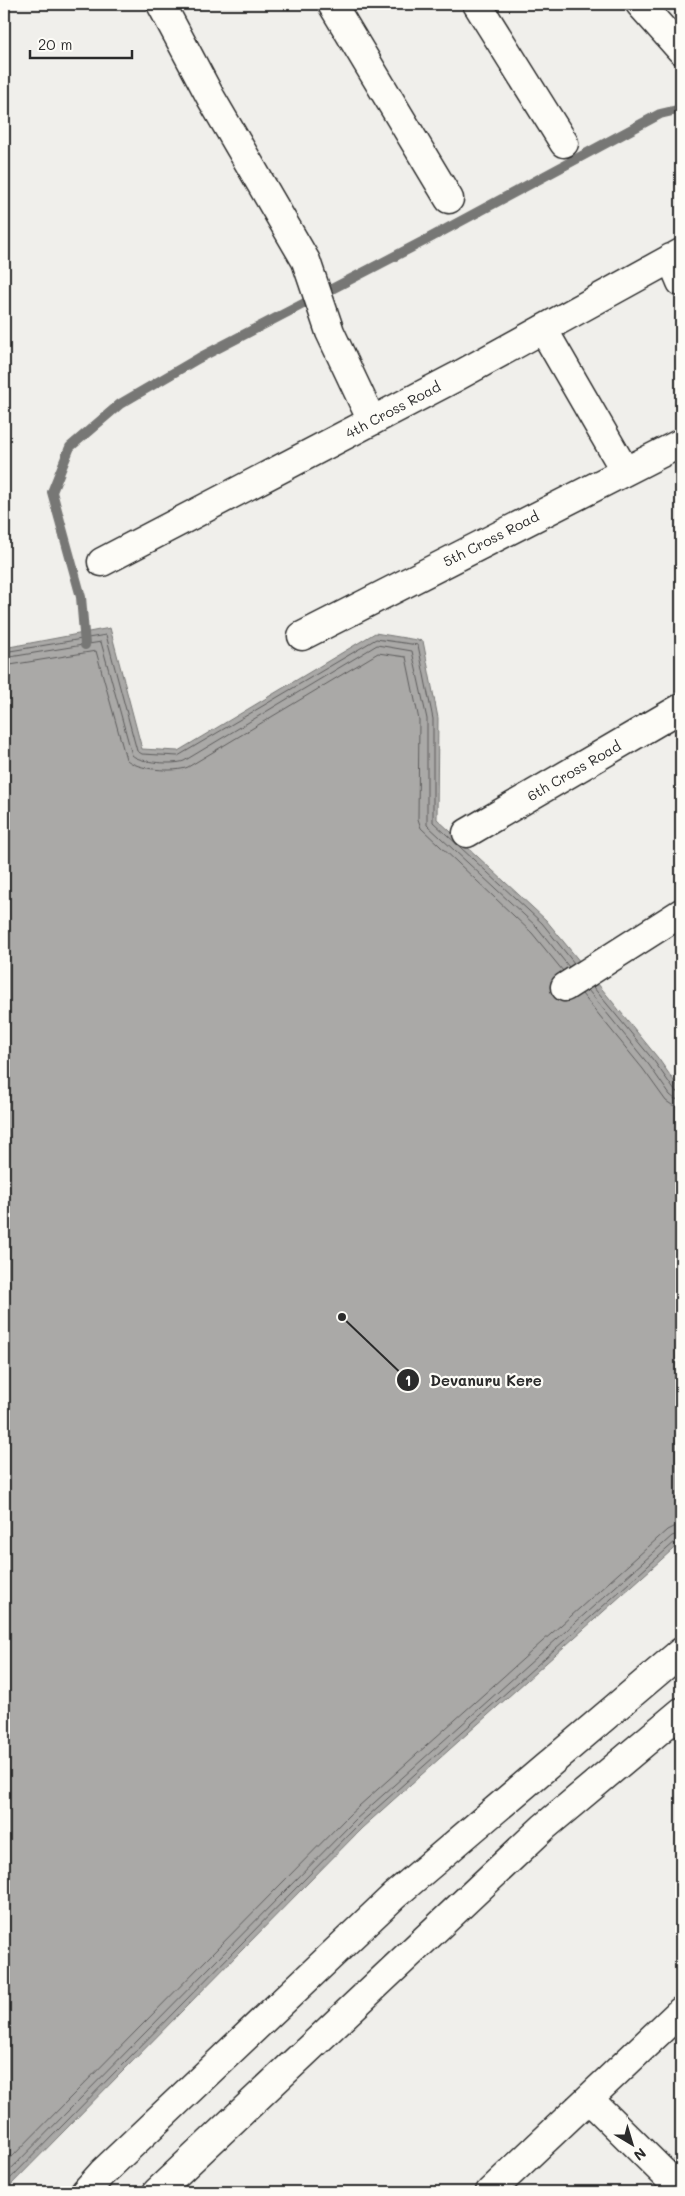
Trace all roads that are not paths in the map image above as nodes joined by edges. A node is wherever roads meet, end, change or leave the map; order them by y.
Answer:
1 (161, 4) edge
2 (332, 4) edge
3 (477, 4) edge
4 (640, 4) edge
5 (681, 50) edge
6 (564, 143) dead end
7 (449, 199) dead end
8 (678, 264) edge
9 (543, 329) junction
10 (372, 421) junction
11 (681, 443) edge
12 (625, 471) junction
13 (102, 562) dead end
14 (302, 636) dead end
15 (681, 708) edge
16 (467, 833) dead end
17 (681, 913) edge
18 (565, 987) dead end
19 (681, 1652) edge
20 (681, 1712) edge
21 (681, 2011) edge
22 (589, 2098) junction
23 (681, 2190) edge
24 (85, 2192) edge
25 (157, 2192) edge
26 (490, 2192) edge

1 - 10 street
2 - 7 street
3 - 6 street
4 - 5 street
8 - 9 street, 4th Cross Road
9 - 10 street, 4th Cross Road
9 - 12 street
10 - 13 street, 4th Cross Road
11 - 12 street, 5th Cross Road
12 - 14 street, 5th Cross Road
15 - 16 street, 6th Cross Road
17 - 18 street
19 - 24 street
20 - 25 street
21 - 22 street
22 - 23 street
22 - 26 street

